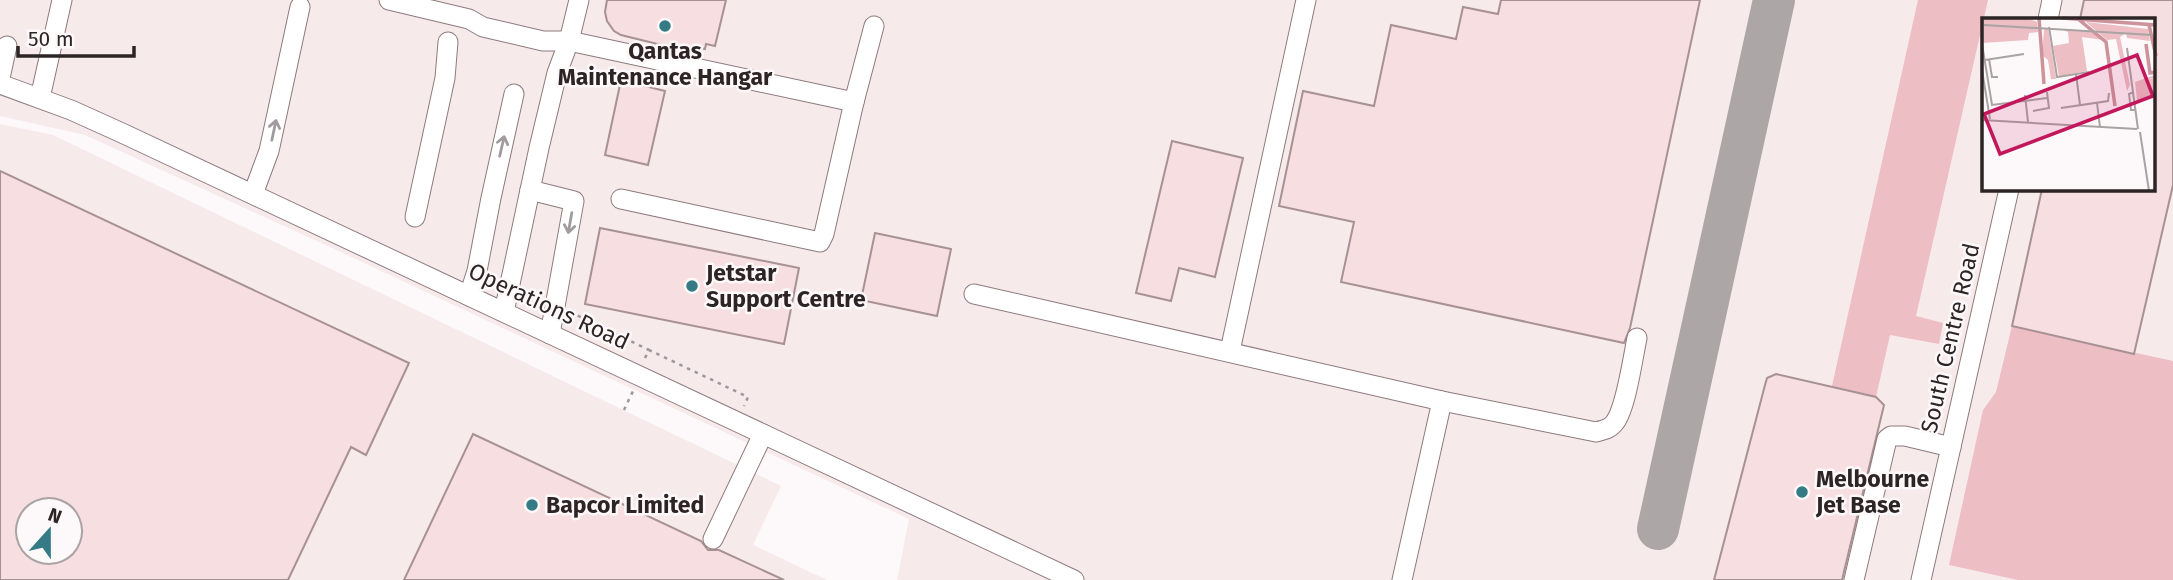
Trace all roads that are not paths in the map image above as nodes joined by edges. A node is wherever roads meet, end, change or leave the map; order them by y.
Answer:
1 (62, 0) edge
2 (389, 0) edge
3 (579, 0) edge
4 (1306, 0) edge
5 (2052, 0) edge
6 (300, 7) dead end
7 (2048, 18) edge
8 (874, 26) dead end
9 (569, 41) junction
10 (448, 42) dead end
11 (7, 46) dead end
12 (0, 78) edge
13 (0, 85) edge
14 (514, 94) dead end
15 (40, 98) junction
16 (854, 102) junction
17 (530, 190) junction
18 (2009, 191) edge
19 (253, 194) junction
20 (621, 199) dead end
21 (415, 217) dead end
22 (974, 293) dead end
23 (469, 296) junction
24 (504, 312) junction
25 (550, 334) junction
26 (1637, 338) dead end
27 (1230, 351) junction
28 (1442, 401) junction
29 (763, 434) junction
30 (1951, 447) junction
31 (713, 539) dead end
32 (1074, 580) edge
33 (1402, 580) edge
34 (1854, 580) edge
35 (1921, 580) edge

1 - 15 street
2 - 9 street
3 - 9 street
4 - 27 street
5 - 7 street
19 -> 6 street
8 - 16 street
9 - 16 street
9 - 17 street
10 - 21 street
11 - 12 street
13 - 15 street, Operations Road
23 -> 14 street
15 - 19 street, Operations Road
16 - 20 street
17 - 24 street
17 -> 25 street
18 - 30 street, South Centre Road
19 - 23 street, Operations Road
22 - 27 street
23 - 24 street, Operations Road
24 - 25 street, Operations Road
25 - 29 street, Operations Road
26 - 28 street
27 - 28 street
28 - 33 street
29 - 31 street
29 - 32 street, Operations Road
30 - 34 street
30 - 35 street, South Centre Road

